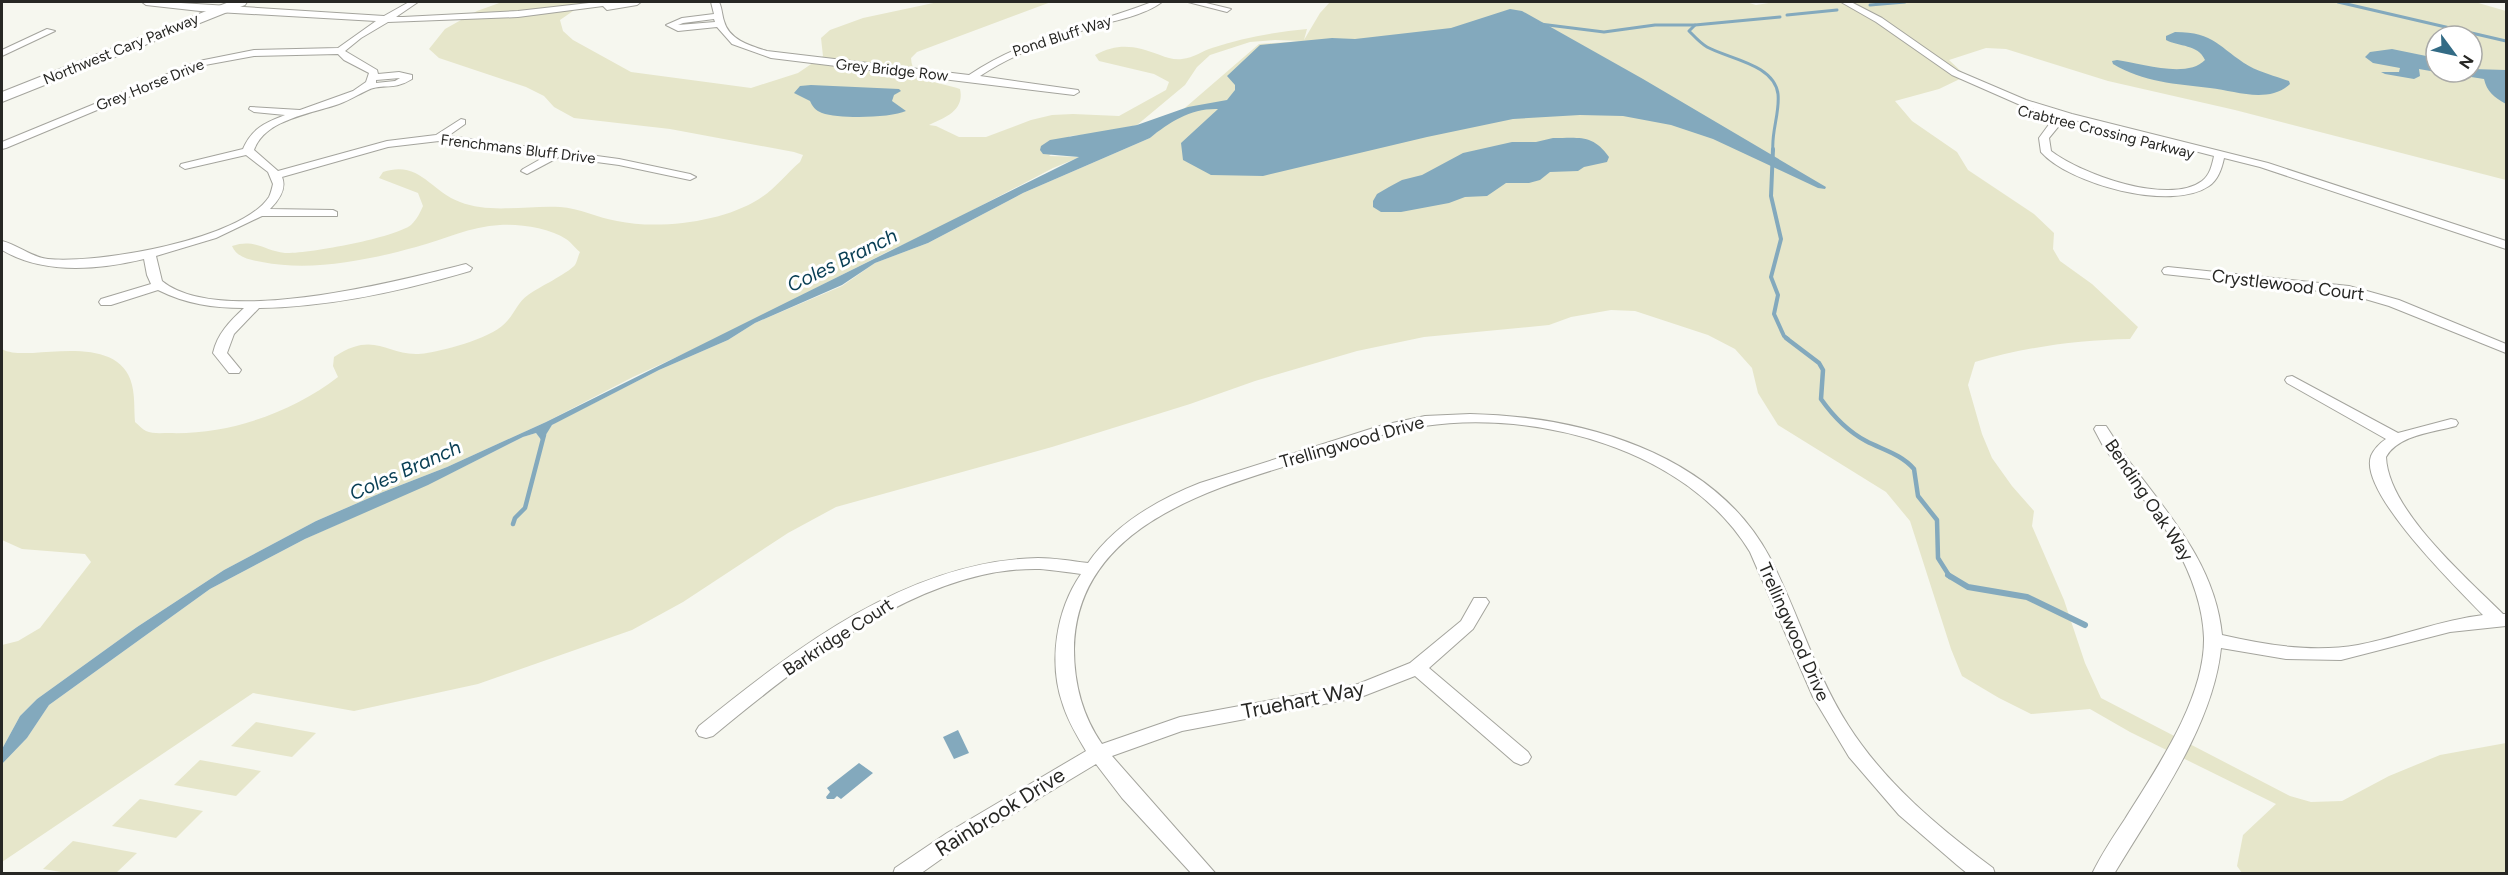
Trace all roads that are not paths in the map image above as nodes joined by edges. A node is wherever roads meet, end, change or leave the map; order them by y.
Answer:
1 (146, 2) edge
2 (414, 2) edge
3 (615, 2) edge
4 (637, 2) edge
5 (715, 2) edge
6 (1158, 2) edge
7 (1192, 2) edge
8 (1832, 2) edge
9 (1845, 2) edge
10 (226, 6) edge
11 (200, 8) junction
12 (1227, 9) dead end
13 (383, 22) junction
14 (50, 31) dead end
15 (340, 51) junction
16 (2, 53) edge
17 (971, 78) junction
18 (2, 88) edge
19 (1074, 92) dead end
20 (2, 97) edge
21 (254, 109) dead end
22 (300, 113) junction
23 (2063, 119) junction
24 (461, 122) dead end
25 (439, 138) junction
26 (2, 146) edge
27 (248, 151) junction
28 (557, 154) junction
29 (2219, 157) junction
30 (185, 166) dead end
31 (527, 171) dead end
32 (276, 175) junction
33 (690, 177) dead end
34 (259, 212) junction
35 (333, 214) dead end
36 (2437, 223) junction
37 (2, 245) edge
38 (2506, 245) edge
39 (150, 255) junction
40 (2506, 255) edge
41 (466, 268) dead end
42 (2168, 271) dead end
43 (159, 286) junction
44 (106, 302) dead end
45 (254, 306) junction
46 (2506, 349) edge
47 (234, 370) dead end
48 (2292, 380) dead end
49 (2451, 423) dead end
50 (2101, 429) dead end
51 (2397, 439) junction
52 (1091, 569) junction
53 (1480, 603) dead end
54 (2502, 620) edge
55 (2213, 640) junction
56 (1417, 668) junction
57 (706, 731) dead end
58 (1098, 753) junction
59 (1521, 757) dead end
60 (903, 873) edge
61 (1206, 873) edge
62 (1985, 873) edge
63 (2102, 873) edge

1 - 11 street
2 - 13 street
3 - 13 street
4 - 13 street
5 - 17 street, Grey Bridge Row
6 - 17 street, Pond Bluff Way
7 - 12 street
8 - 23 street, Crabtree Crossing Parkway
9 - 23 street, Crabtree Crossing Parkway
10 - 11 main road, Northwest Cary Parkway
10 - 13 street
10 - 20 main road, Northwest Cary Parkway
11 - 18 main road, Northwest Cary Parkway
13 - 15 street
14 - 16 street
15 - 22 street
15 - 26 street, Grey Horse Drive
17 - 19 street, Grey Bridge Row
21 - 22 street
22 - 27 street
23 - 29 street, Crabtree Crossing Parkway
23 - 29 street
24 - 25 street
25 - 28 street, Frenchmans Bluff Drive
25 - 32 street, Frenchmans Bluff Drive
27 - 30 street
27 - 32 street
28 - 31 street
28 - 33 street, Frenchmans Bluff Drive
29 - 36 street, Crabtree Crossing Parkway
32 - 34 street
34 - 35 street
34 - 39 street
36 - 38 street, Crabtree Crossing Parkway
36 - 40 street, Crabtree Crossing Parkway
37 - 39 street
39 - 43 street
41 - 45 street
42 - 46 street, Crystlewood Court
43 - 44 street
43 - 45 street
45 - 47 street
48 - 51 street
49 - 51 street
50 - 55 street, Bending Oak Way
51 - 54 street
52 - 57 street, Barkridge Court
52 - 58 street, Trellingwood Drive
52 - 62 street, Trellingwood Drive
53 - 56 street, Truehart Way
54 - 55 street
55 - 63 street
56 - 58 street, Truehart Way
56 - 59 street
58 - 60 street, Rainbrook Drive
58 - 61 street, Trellingwood Drive

